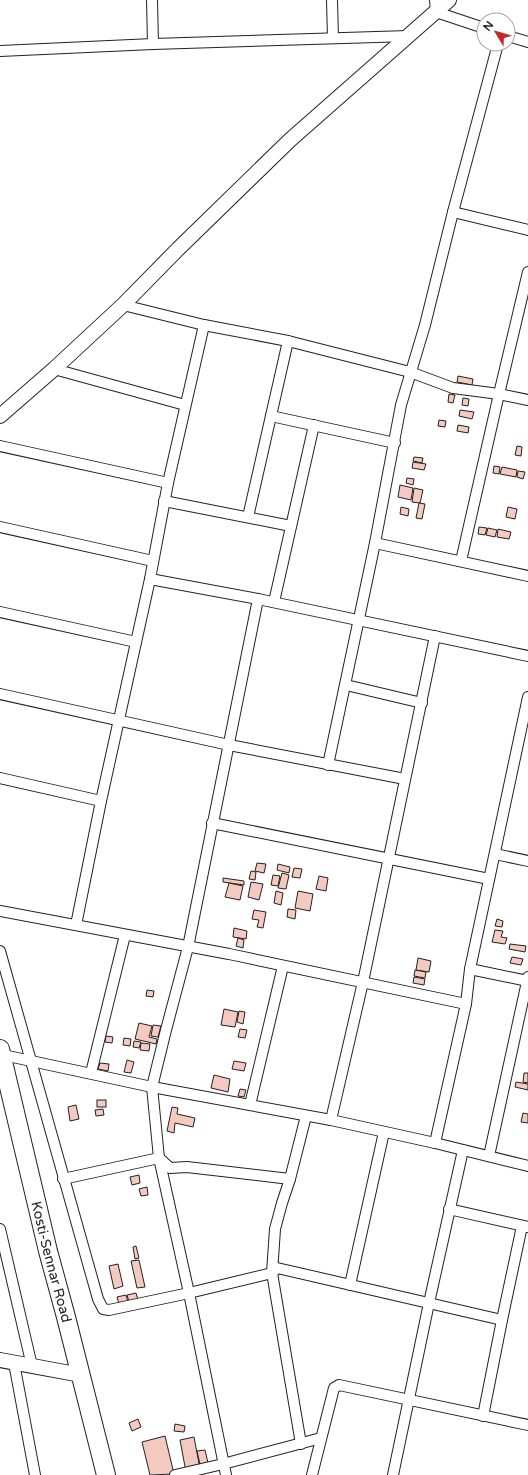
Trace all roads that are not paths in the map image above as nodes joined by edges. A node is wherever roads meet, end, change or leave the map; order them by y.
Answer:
1 (152, 0) edge
2 (332, 0) edge
3 (449, 0) edge
4 (435, 6) edge
5 (476, 24) edge
6 (409, 36) junction
7 (333, 38) junction
8 (516, 38) edge
9 (528, 42) edge
10 (153, 44) junction
11 (0, 51) edge
12 (496, 52) edge
13 (453, 212) junction
14 (528, 230) edge
15 (528, 272) edge
16 (123, 305) junction
17 (204, 325) junction
18 (288, 341) junction
19 (54, 369) junction
20 (410, 372) junction
21 (499, 394) junction
22 (528, 400) edge
23 (185, 405) junction
24 (0, 416) edge
25 (271, 416) junction
26 (314, 425) junction
27 (395, 443) junction
28 (0, 446) edge
29 (168, 483) junction
30 (164, 501) junction
31 (248, 517) junction
32 (291, 526) junction
33 (0, 527) edge
34 (375, 543) junction
35 (153, 561) junction
36 (461, 561) junction
37 (528, 576) edge
38 (150, 578) junction
39 (258, 599) junction
40 (274, 602) junction
41 (0, 612) edge
42 (358, 621) junction
43 (435, 636) junction
44 (136, 642) junction
45 (528, 656) edge
46 (346, 685) junction
47 (0, 694) edge
48 (528, 697) edge
49 (422, 703) junction
50 (119, 720) junction
51 (229, 745) junction
52 (328, 765) junction
53 (0, 778) edge
54 (405, 780) junction
55 (101, 801) junction
56 (212, 824) junction
57 (495, 854) junction
58 (388, 858) junction
59 (528, 862) edge
60 (489, 879) junction
61 (0, 911) edge
62 (76, 925) junction
63 (125, 935) junction
64 (188, 947) junction
65 (0, 951) edge
66 (284, 966) junction
67 (470, 969) junction
68 (528, 979) edge
69 (363, 982) junction
70 (466, 1004) junction
71 (0, 1051) edge
72 (31, 1060) junction
73 (91, 1073) junction
74 (152, 1087) junction
75 (250, 1105) junction
76 (306, 1116) junction
77 (331, 1120) junction
78 (384, 1132) junction
79 (435, 1143) junction
80 (463, 1150) junction
81 (489, 1156) junction
82 (159, 1158) junction
83 (528, 1166) edge
84 (64, 1179) junction
85 (290, 1179) junction
86 (449, 1209) junction
87 (525, 1226) edge
88 (0, 1229) edge
89 (272, 1273) junction
90 (350, 1285) junction
91 (189, 1293) junction
92 (429, 1303) junction
93 (502, 1320) junction
94 (0, 1360) edge
95 (14, 1363) junction
96 (32, 1366) junction
97 (81, 1375) junction
98 (408, 1400) junction
99 (483, 1416) junction
100 (528, 1425) edge
101 (320, 1438) junction
102 (301, 1444) junction
103 (223, 1464) junction
104 (35, 1475) edge
105 (106, 1475) edge
106 (175, 1475) edge
107 (226, 1475) edge
108 (312, 1475) edge
109 (393, 1475) edge

1 - 10 street
2 - 7 street
3 - 4 street
4 - 5 street
4 - 6 street
6 - 7 street
6 - 16 street
7 - 10 street
8 - 9 street
10 - 11 street
12 - 13 street
13 - 14 street
13 - 20 street
15 - 21 street
16 - 17 street
16 - 19 street
17 - 18 street
17 - 23 street
18 - 20 street
18 - 25 street
19 - 23 street
19 - 24 street
20 - 21 street
20 - 27 street
21 - 22 street
21 - 36 street
23 - 29 street
25 - 26 street
25 - 31 street
26 - 27 street
26 - 32 street
27 - 34 street
28 - 29 street
29 - 30 street
30 - 31 street
30 - 35 street
31 - 32 street
32 - 40 street
33 - 35 street
34 - 36 street
34 - 42 street
35 - 38 street
36 - 37 street
38 - 39 street
38 - 44 street
39 - 40 street
39 - 51 street
40 - 42 street
41 - 44 street
42 - 43 street
42 - 46 street
43 - 45 street
43 - 49 street
44 - 50 street
46 - 49 street
46 - 52 street
47 - 50 street
48 - 57 street
49 - 54 street
50 - 51 street
50 - 55 street
51 - 52 street
51 - 56 street
52 - 54 street
53 - 55 street
54 - 58 street
55 - 62 street
56 - 58 street
56 - 64 street
57 - 59 street
57 - 60 street
58 - 60 street
58 - 69 street
60 - 67 street
61 - 62 street
62 - 63 street
63 - 64 street
63 - 73 street
64 - 66 street
64 - 74 street
65 - 72 street
66 - 69 street
66 - 75 street
67 - 68 street
67 - 70 street
68 - 81 street
69 - 70 street
69 - 77 street
70 - 79 street
71 - 72 street
71 - 97 highway, Kosti-Sennar Road
72 - 73 street
72 - 84 street
73 - 74 street
74 - 75 street
74 - 82 street
75 - 76 street
76 - 77 street
76 - 85 street
77 - 78 street
78 - 79 street
78 - 90 street
79 - 80 street
80 - 81 street
80 - 86 street
81 - 83 street
82 - 84 street
82 - 85 street
82 - 91 street
84 - 91 street
85 - 89 street
86 - 87 street
86 - 92 street
87 - 93 street
88 - 96 street
89 - 90 street
89 - 91 street
89 - 102 street
90 - 92 street
91 - 103 street
92 - 93 street
92 - 98 street
93 - 99 street
94 - 95 street
95 - 96 street
95 - 104 street
96 - 97 street
97 - 105 highway, Kosti-Sennar Road
98 - 99 street
98 - 101 street
98 - 109 street
99 - 100 street
101 - 102 street
101 - 108 street
102 - 103 street
103 - 106 street
103 - 107 street

